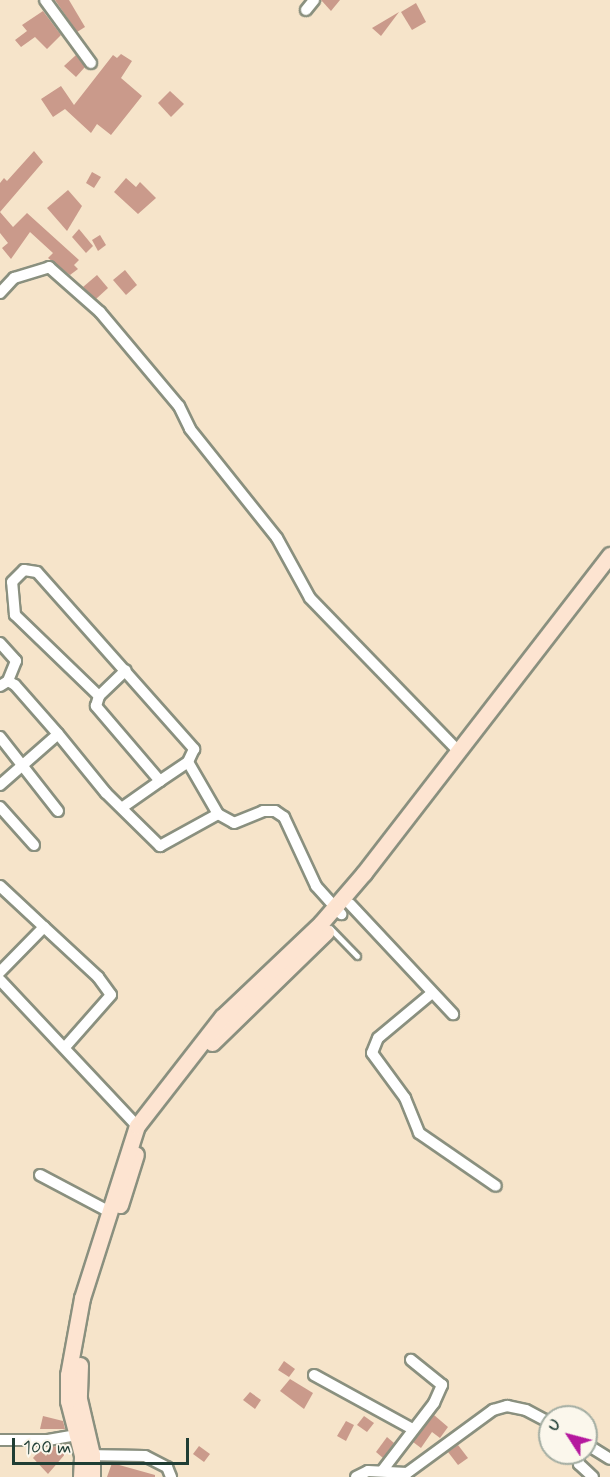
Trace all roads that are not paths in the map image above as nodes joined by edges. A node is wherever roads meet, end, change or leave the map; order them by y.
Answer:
1 (45, 0) edge
2 (314, 0) edge
3 (306, 10) dead end
4 (91, 63) dead end
5 (0, 293) edge
6 (610, 555) edge
7 (610, 571) edge
8 (0, 643) edge
9 (126, 670) junction
10 (4, 683) edge
11 (513, 687) junction
12 (99, 696) junction
13 (58, 734) junction
14 (0, 737) edge
15 (459, 752) junction
16 (188, 762) junction
17 (23, 764) junction
18 (160, 781) junction
19 (0, 785) edge
20 (0, 807) edge
21 (123, 807) junction
22 (58, 811) dead end
23 (218, 814) junction
24 (34, 845) dead end
25 (0, 886) edge
26 (341, 909) junction
27 (44, 927) junction
28 (330, 928) junction
29 (357, 956) dead end
30 (1, 968) edge
31 (0, 980) edge
32 (432, 993) junction
33 (453, 1014) dead end
34 (66, 1046) junction
35 (137, 1126) junction
36 (40, 1175) dead end
37 (124, 1177) junction
38 (496, 1186) dead end
39 (108, 1211) junction
40 (411, 1360) dead end
41 (314, 1375) dead end
42 (75, 1406) junction
43 (538, 1416) edge
44 (411, 1428) junction
45 (77, 1435) junction
46 (0, 1440) edge
47 (87, 1455) junction
48 (580, 1465) edge
49 (382, 1471) junction
50 (81, 1477) edge
51 (92, 1477) edge
52 (171, 1477) edge
53 (357, 1477) edge
54 (593, 1477) edge

1 - 4 street
2 - 3 street
5 - 15 street
6 - 11 street
7 - 11 street
8 - 10 street
9 - 12 street
9 - 12 street
9 - 16 street
10 - 13 street
11 - 15 street
11 - 26 street
12 - 18 street
13 - 17 street
13 - 21 street
14 - 17 street
15 - 26 street
16 - 18 street
16 - 23 street
17 - 19 street
17 - 22 street
18 - 21 street
20 - 24 street
21 - 23 street
23 - 26 street
25 - 27 street
26 - 28 street
26 - 32 street
26 - 35 street
27 - 30 street
27 - 34 street
28 - 29 lane
28 - 37 street
31 - 34 street
32 - 33 street
32 - 38 street
34 - 35 street
35 - 37 street
36 - 39 street
37 - 39 street
37 - 42 street
39 - 42 street
40 - 44 street
41 - 44 street
42 - 45 street
42 - 47 street
43 - 49 street
44 - 49 street
45 - 46 street
45 - 47 street
47 - 50 street
47 - 51 street
47 - 52 street
48 - 54 street
49 - 53 street

